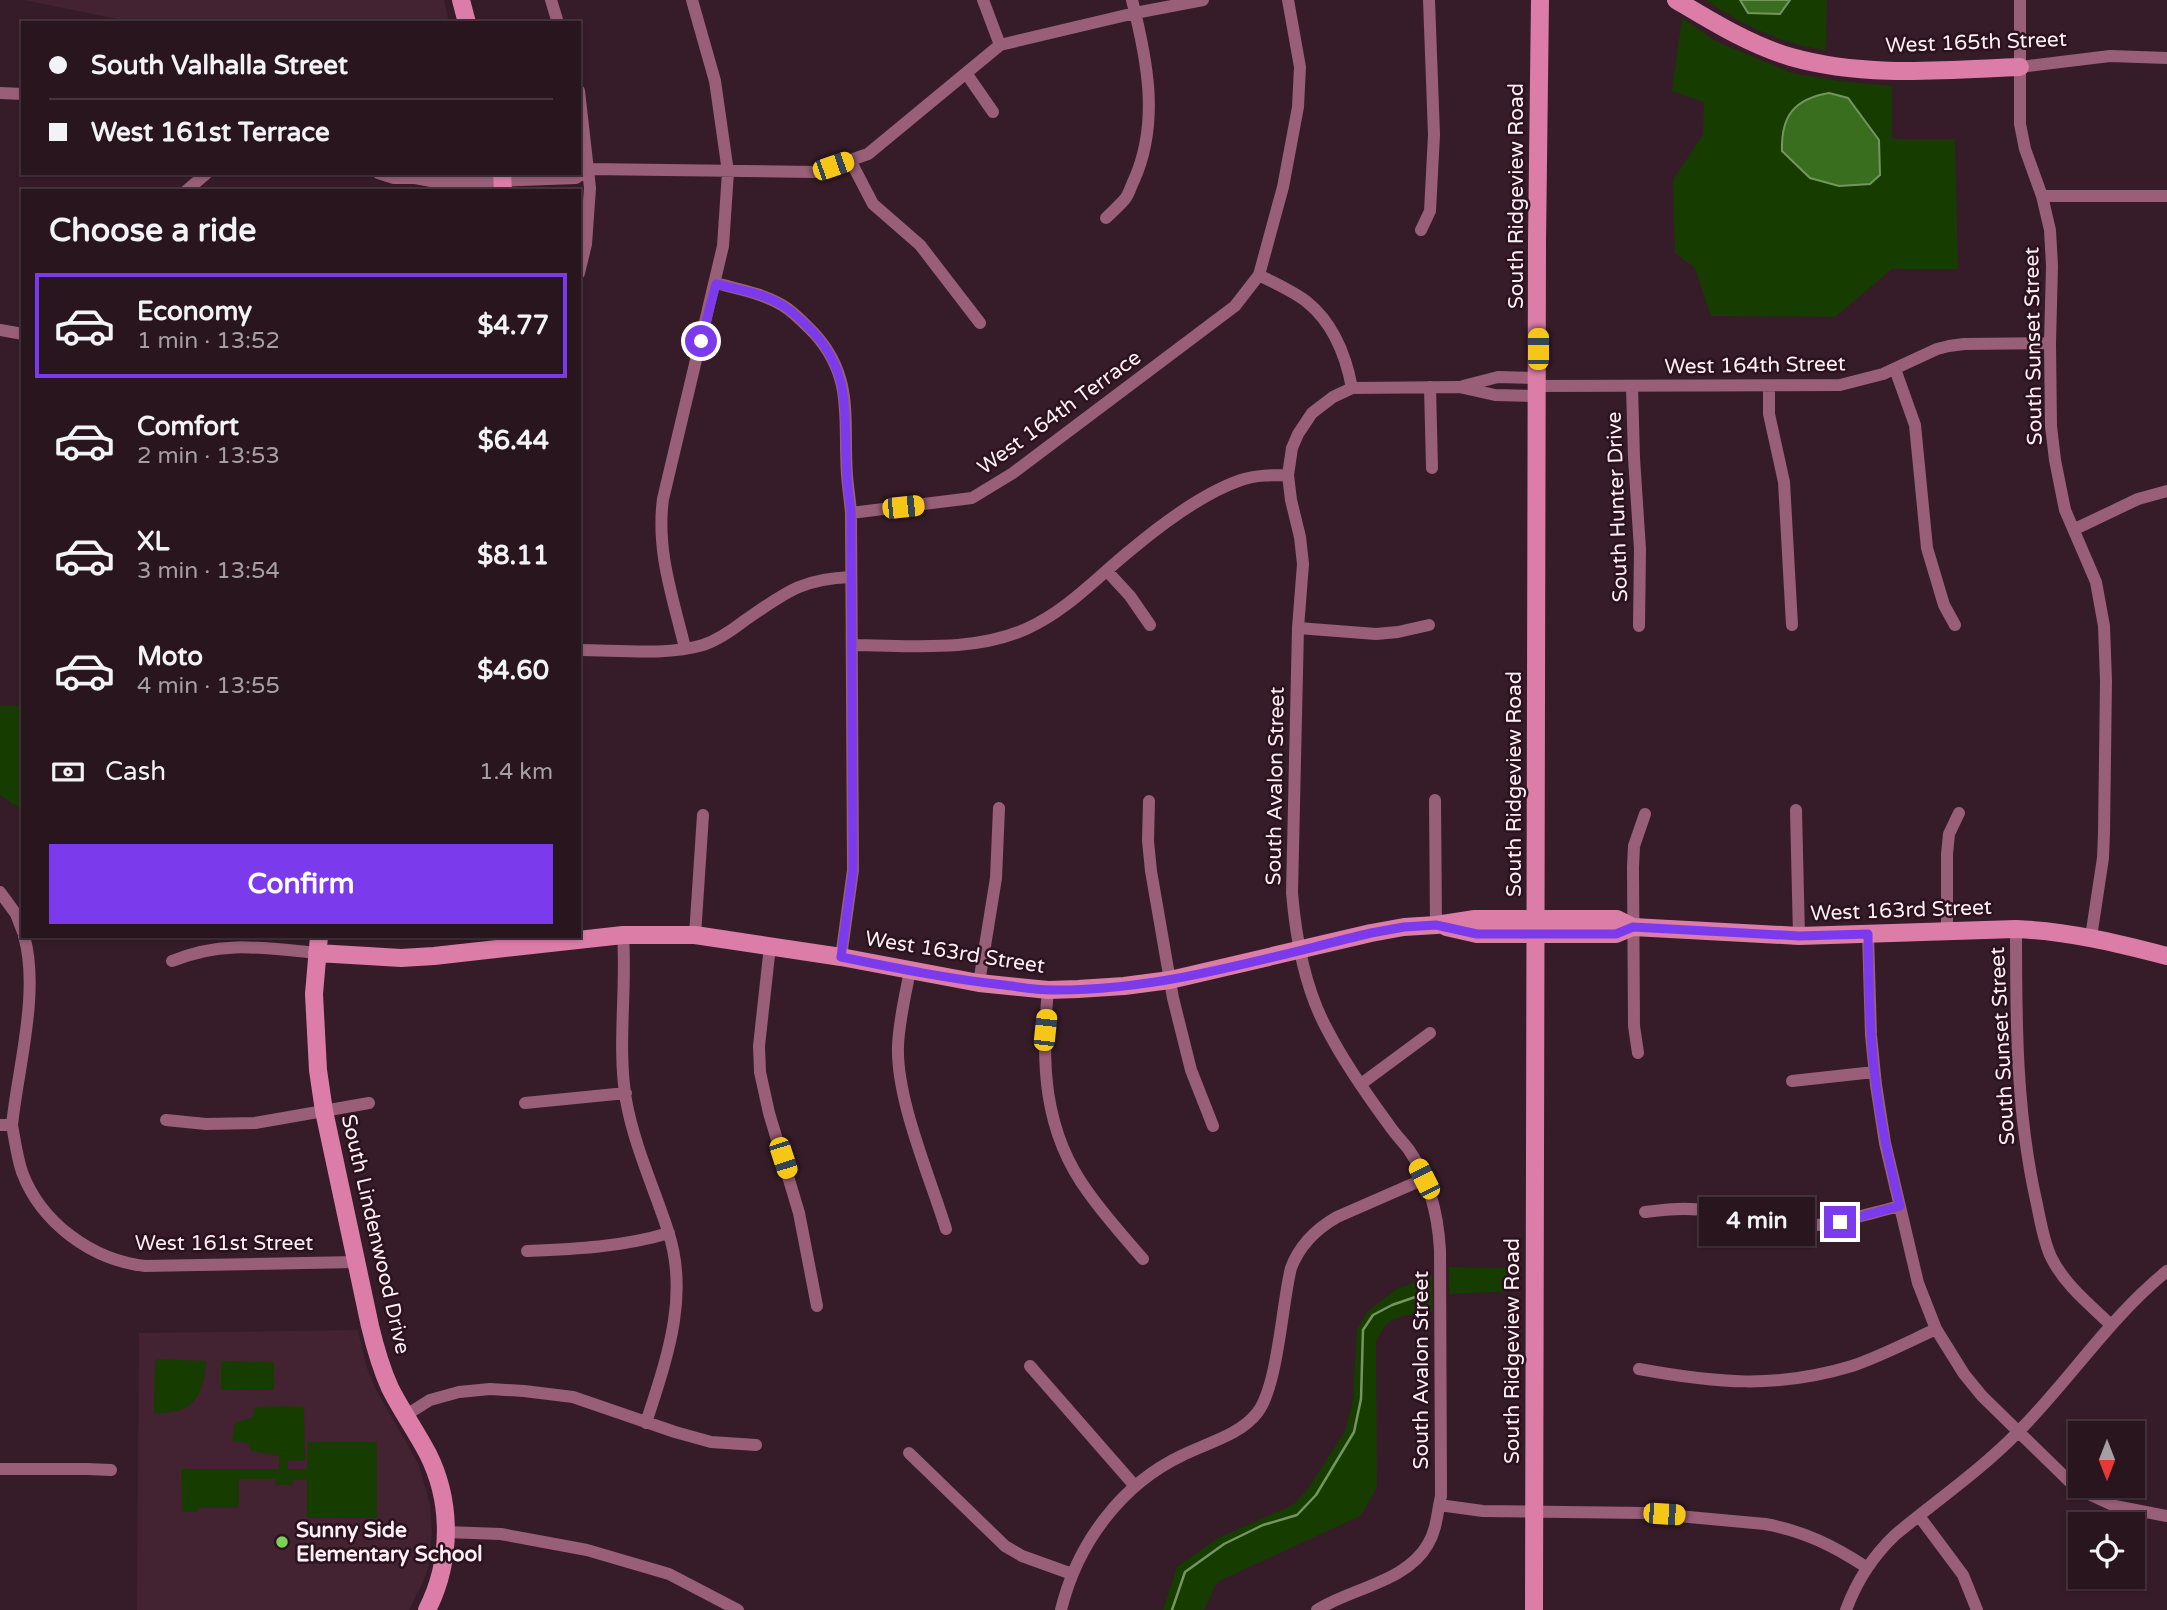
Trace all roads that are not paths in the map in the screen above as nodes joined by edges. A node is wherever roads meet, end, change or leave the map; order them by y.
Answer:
1 (461, 0) edge
2 (551, 0) edge
3 (692, 0) edge
4 (983, 0) edge
5 (1203, 0) edge
6 (1288, 0) edge
7 (1429, 0) edge
8 (1540, 0) edge
9 (1676, 0) edge
10 (2020, 0) edge
11 (1134, 6) edge
12 (466, 21) edge
13 (557, 21) edge
14 (1000, 45) junction
15 (2167, 58) edge
16 (2020, 67) junction
17 (966, 73) junction
18 (0, 93) edge
19 (21, 94) edge
20 (993, 112) dead end
21 (581, 122) edge
22 (850, 160) junction
23 (584, 167) edge
24 (728, 172) junction
25 (205, 175) edge
26 (384, 175) edge
27 (426, 175) edge
28 (578, 175) edge
29 (415, 178) junction
30 (503, 182) edge
31 (188, 189) edge
32 (2167, 196) edge
33 (2042, 197) junction
34 (1106, 218) dead end
35 (1421, 230) dead end
36 (581, 265) edge
37 (1259, 275) junction
38 (716, 284) junction
39 (980, 323) dead end
40 (0, 330) edge
41 (21, 334) edge
42 (2050, 343) junction
43 (1895, 369) junction
44 (1538, 386) junction
45 (1632, 386) junction
46 (1769, 386) junction
47 (1430, 387) junction
48 (1352, 388) junction
49 (1432, 468) dead end
50 (1288, 475) junction
51 (2167, 491) edge
52 (851, 513) junction
53 (2075, 529) junction
54 (1107, 571) junction
55 (851, 577) junction
56 (1150, 625) dead end
57 (1429, 625) dead end
58 (1792, 625) dead end
59 (1955, 625) dead end
60 (1639, 626) dead end
61 (1298, 628) junction
62 (852, 645) junction
63 (685, 648) junction
64 (581, 650) edge
65 (1435, 800) dead end
66 (1149, 801) dead end
67 (999, 808) dead end
68 (1796, 810) dead end
69 (1959, 813) dead end
70 (1645, 814) dead end
71 (703, 815) dead end
72 (0, 892) edge
73 (1436, 925) junction
74 (1537, 926) junction
75 (1633, 927) junction
76 (21, 928) edge
77 (2016, 929) junction
78 (1947, 932) junction
79 (1868, 934) junction
80 (623, 935) junction
81 (695, 935) junction
82 (1799, 936) junction
83 (581, 937) edge
84 (2091, 937) junction
85 (24, 938) edge
86 (568, 938) edge
87 (549, 939) edge
88 (318, 944) edge
89 (770, 946) junction
90 (1301, 950) junction
91 (2167, 956) edge
92 (841, 957) junction
93 (172, 961) dead end
94 (910, 971) junction
95 (1170, 980) junction
96 (979, 983) junction
97 (1048, 990) junction
98 (1430, 1032) dead end
99 (1638, 1053) dead end
100 (1874, 1072) junction
101 (1792, 1081) dead end
102 (1361, 1084) junction
103 (625, 1093) junction
104 (369, 1103) dead end
105 (525, 1103) dead end
106 (324, 1111) junction
107 (166, 1119) dead end
108 (6, 1125) edge
109 (1213, 1126) dead end
110 (1424, 1179) junction
111 (1900, 1206) junction
112 (1645, 1212) dead end
113 (946, 1229) dead end
114 (669, 1233) junction
115 (527, 1251) dead end
116 (1143, 1259) dead end
117 (356, 1262) junction
118 (2167, 1271) edge
119 (817, 1306) dead end
120 (2110, 1324) junction
121 (1936, 1329) junction
122 (1030, 1366) dead end
123 (1639, 1369) dead end
124 (406, 1415) junction
125 (646, 1423) junction
126 (2018, 1432) junction
127 (756, 1445) dead end
128 (909, 1453) dead end
129 (0, 1469) edge
130 (111, 1470) dead end
131 (1134, 1485) junction
132 (1439, 1505) junction
133 (1534, 1511) junction
134 (1919, 1516) junction
135 (2167, 1516) edge
136 (445, 1532) junction
137 (1866, 1567) junction
138 (1072, 1574) junction
139 (427, 1610) edge
140 (738, 1610) edge
141 (1061, 1610) edge
142 (1317, 1610) edge
143 (1534, 1610) edge
144 (1846, 1610) edge
145 (1977, 1610) edge

1 - 12 street
2 - 13 street
3 - 24 street
4 - 14 street
5 - 11 street
6 - 37 street
7 - 35 street
8 - 44 street, South Ridgeview Road
9 - 16 street, West 165th Street
10 - 16 street, South Sunset Street
11 - 14 street
11 - 34 street
14 - 17 street
15 - 16 street, West 165th Street
16 - 33 street, South Sunset Street
17 - 20 street
17 - 22 street
18 - 19 street
21 - 23 street
22 - 24 street
22 - 39 street
23 - 24 street
23 - 36 street
24 - 38 street
25 - 31 street
26 - 29 street
27 - 29 street
28 - 30 street
29 - 30 street
32 - 33 street
33 - 42 street, South Sunset Street
37 - 48 street
37 - 52 street, West 164th Terrace
38 - 52 street
38 - 63 street
40 - 41 street
42 - 43 street, West 164th Street
42 - 53 street, South Sunset Street
43 - 46 street, West 164th Street
43 - 59 street
44 - 45 street, West 164th Street
44 - 47 street, West 164th Street
44 - 74 street, South Ridgeview Road
45 - 46 street, West 164th Street
45 - 60 street, South Hunter Drive
46 - 58 street
47 - 48 street, West 164th Street
47 - 49 street
48 - 50 street, West 164th Street
50 - 54 street
50 - 61 street, South Avalon Street
51 - 53 street
52 - 55 street
53 - 84 street, South Sunset Street
54 - 56 street
54 - 62 street
55 - 62 street
55 - 63 street
57 - 61 street
61 - 90 street, South Avalon Street
62 - 92 street
63 - 64 street
65 - 73 street
66 - 95 street
67 - 96 street
68 - 82 street
69 - 78 street
70 - 75 street
71 - 81 street
72 - 76 street, West 161st Street
73 - 74 street, West 163rd Street
73 - 90 street, West 163rd Street
74 - 75 street, West 163rd Street
74 - 133 street, South Ridgeview Road
75 - 82 street, West 163rd Street
75 - 99 street
77 - 78 street, West 163rd Street
77 - 84 street, West 163rd Street
77 - 120 street, South Sunset Street
78 - 79 street, West 163rd Street
79 - 82 street, West 163rd Street
79 - 100 street
80 - 81 street, West 163rd Street
80 - 83 street, West 163rd Street
80 - 103 street
81 - 89 street, West 163rd Street
84 - 91 street, West 163rd Street
85 - 108 street, West 161st Street
86 - 87 street, West 163rd Street
87 - 88 street, West 163rd Street
88 - 93 street, West 163rd Street
88 - 106 street, South Lindenwood Drive
89 - 92 street, West 163rd Street
89 - 119 street
90 - 95 street, West 163rd Street
90 - 102 street, South Avalon Street
92 - 94 street, West 163rd Street
94 - 96 street, West 163rd Street
94 - 113 street
95 - 97 street, West 163rd Street
95 - 109 street
96 - 97 street, West 163rd Street
97 - 116 street
98 - 102 street
100 - 101 street
100 - 111 street
102 - 110 street, South Avalon Street
103 - 105 street
103 - 114 street
104 - 106 street
106 - 107 street
106 - 117 street, South Lindenwood Drive
108 - 117 street, West 161st Street
110 - 131 street
110 - 132 street, South Avalon Street
111 - 112 street
111 - 121 street
114 - 115 street
114 - 125 street
117 - 124 street, South Lindenwood Drive
118 - 120 street
120 - 126 street
121 - 123 street
121 - 126 street
122 - 131 street
124 - 125 street
124 - 136 street, South Lindenwood Drive
125 - 127 street
126 - 134 street
126 - 135 street
128 - 138 street
129 - 130 street
131 - 138 street
132 - 133 street
132 - 142 street, South Avalon Street
133 - 137 street
133 - 143 street, South Ridgeview Road
134 - 137 street
134 - 145 street
136 - 139 street, South Lindenwood Drive
136 - 140 street
137 - 144 street
138 - 141 street

